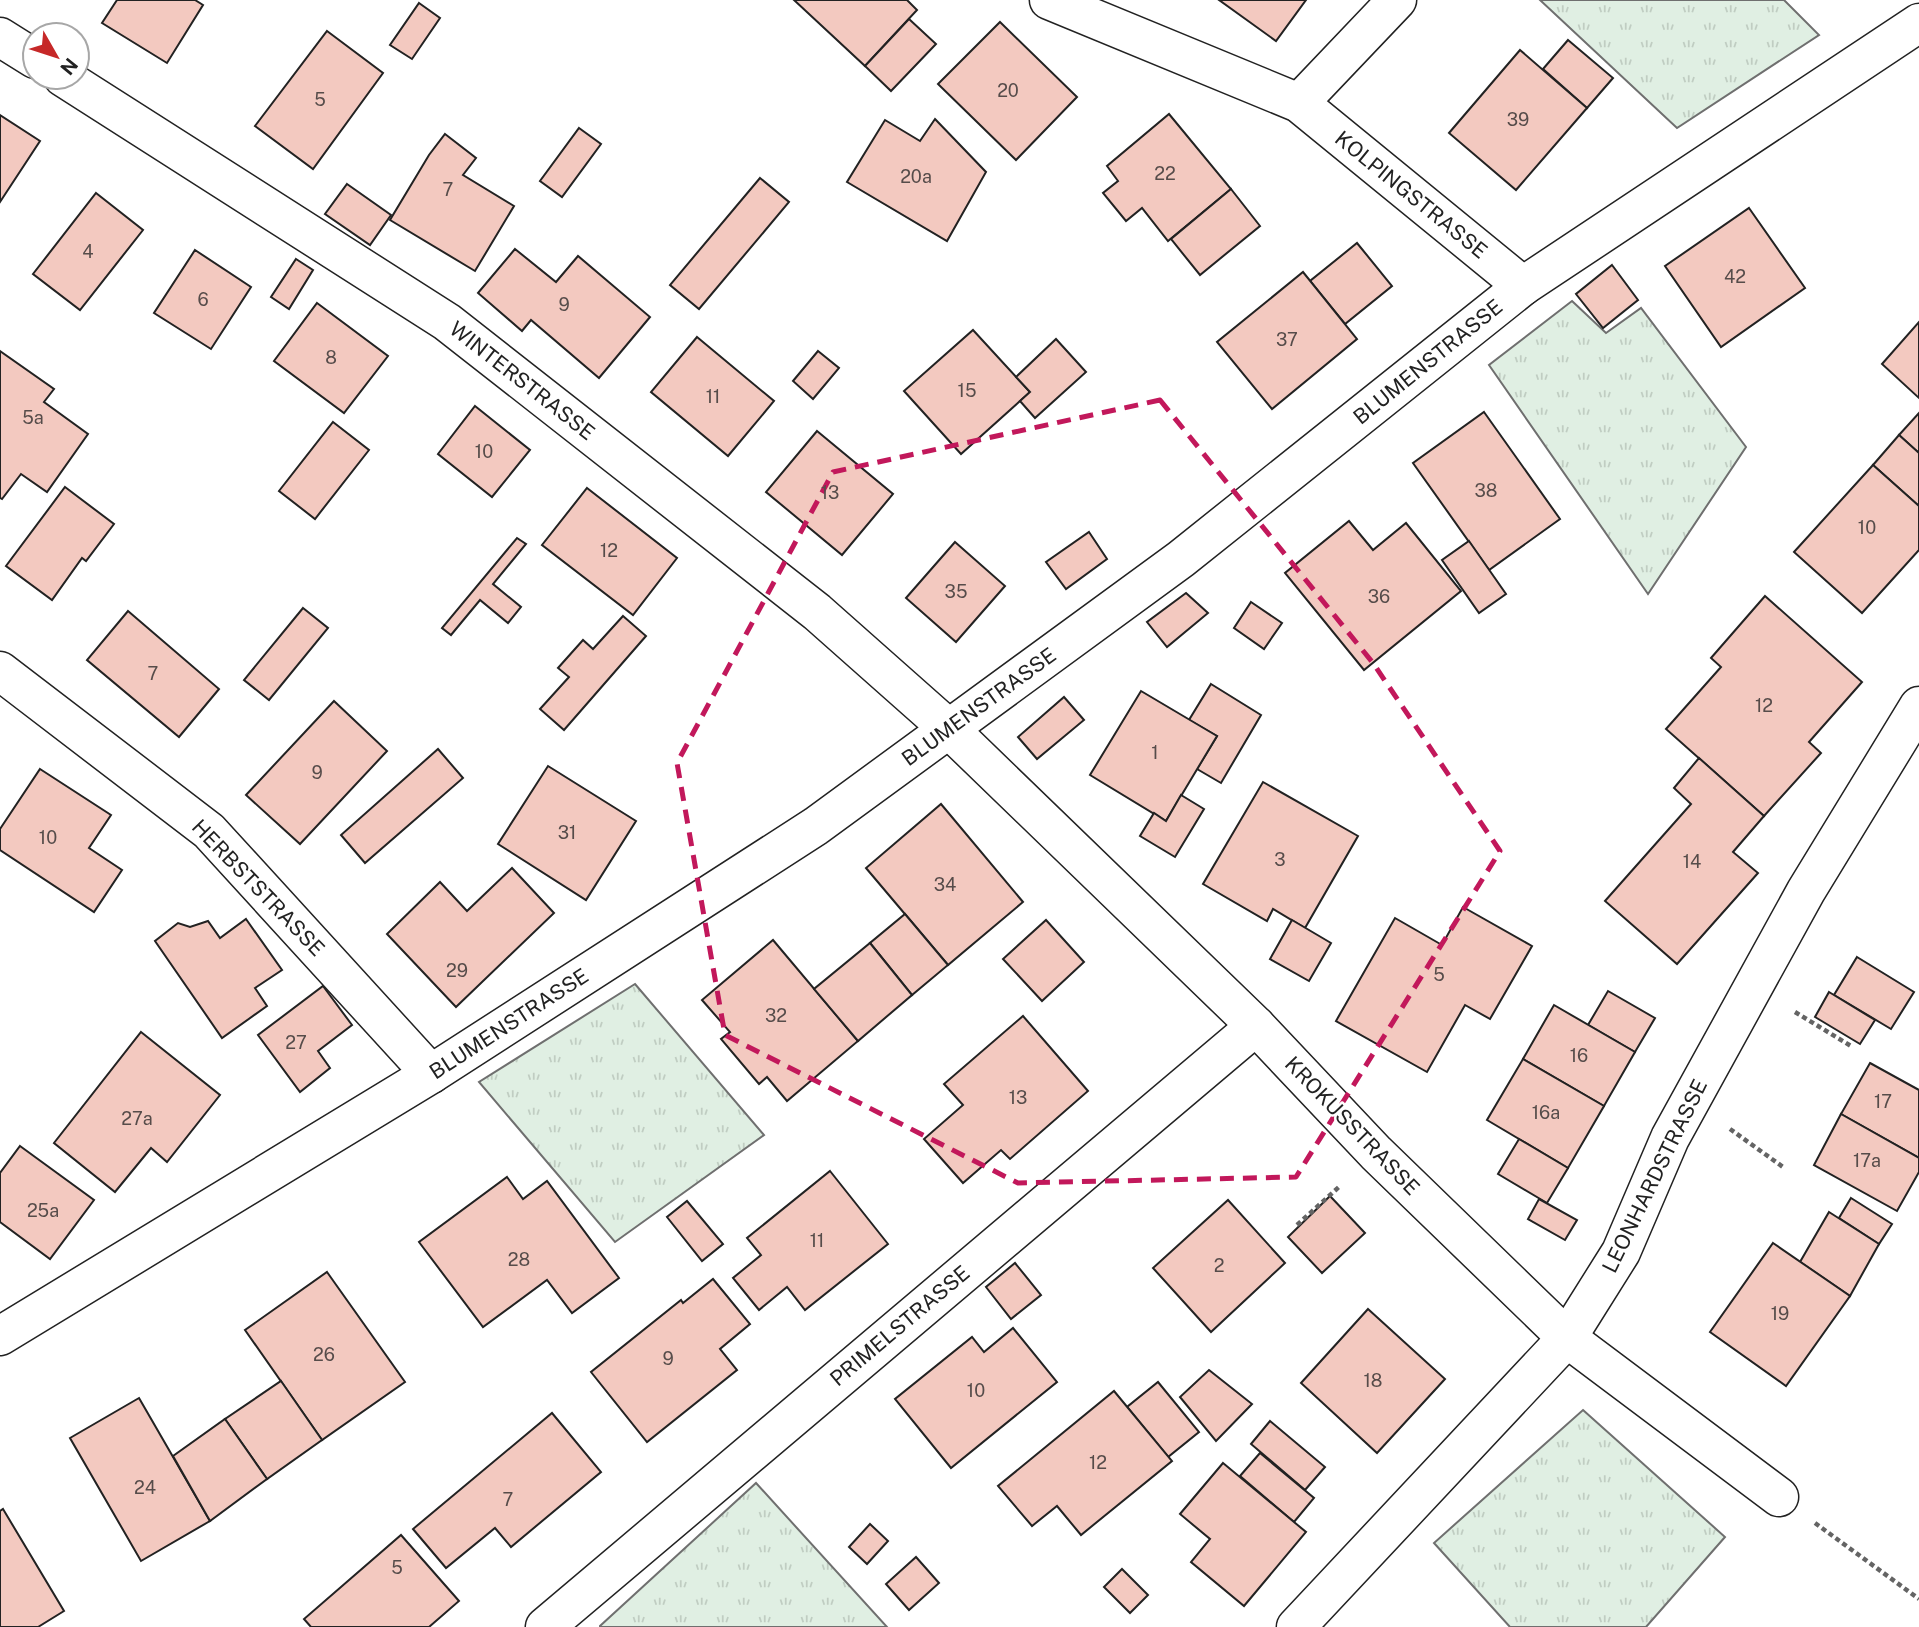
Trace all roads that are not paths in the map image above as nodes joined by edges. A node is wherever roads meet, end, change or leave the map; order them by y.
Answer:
1 (1049, 0) edge
2 (1397, 0) edge
3 (1919, 23) edge
4 (0, 37) edge
5 (21, 50) edge
6 (85, 91) edge
7 (1299, 103) junction
8 (1523, 286) junction
9 (0, 671) edge
10 (1919, 706) edge
11 (949, 729) junction
12 (1256, 1026) junction
13 (431, 1074) junction
14 (0, 1336) edge
15 (1567, 1338) junction
16 (1779, 1497) road end
17 (545, 1627) edge
18 (1296, 1627) edge

1 - 7 street, KOLPINGSTRASSE
2 - 7 street
3 - 8 street, BLUMENSTRASSE
4 - 5 street
6 - 11 street, WINTERSTRASSE
7 - 8 street, KOLPINGSTRASSE
8 - 11 street, BLUMENSTRASSE
9 - 13 street, HERBSTSTRASSE
10 - 15 street, LEONHARDSTRASSE
11 - 12 street, KROKUSSTRASSE
11 - 13 street, BLUMENSTRASSE
12 - 15 street, KROKUSSTRASSE
12 - 17 street, PRIMELSTRASSE
13 - 14 street, BLUMENSTRASSE
15 - 16 street, KROKUSSTRASSE
15 - 18 street, LEONHARDSTRASSE

